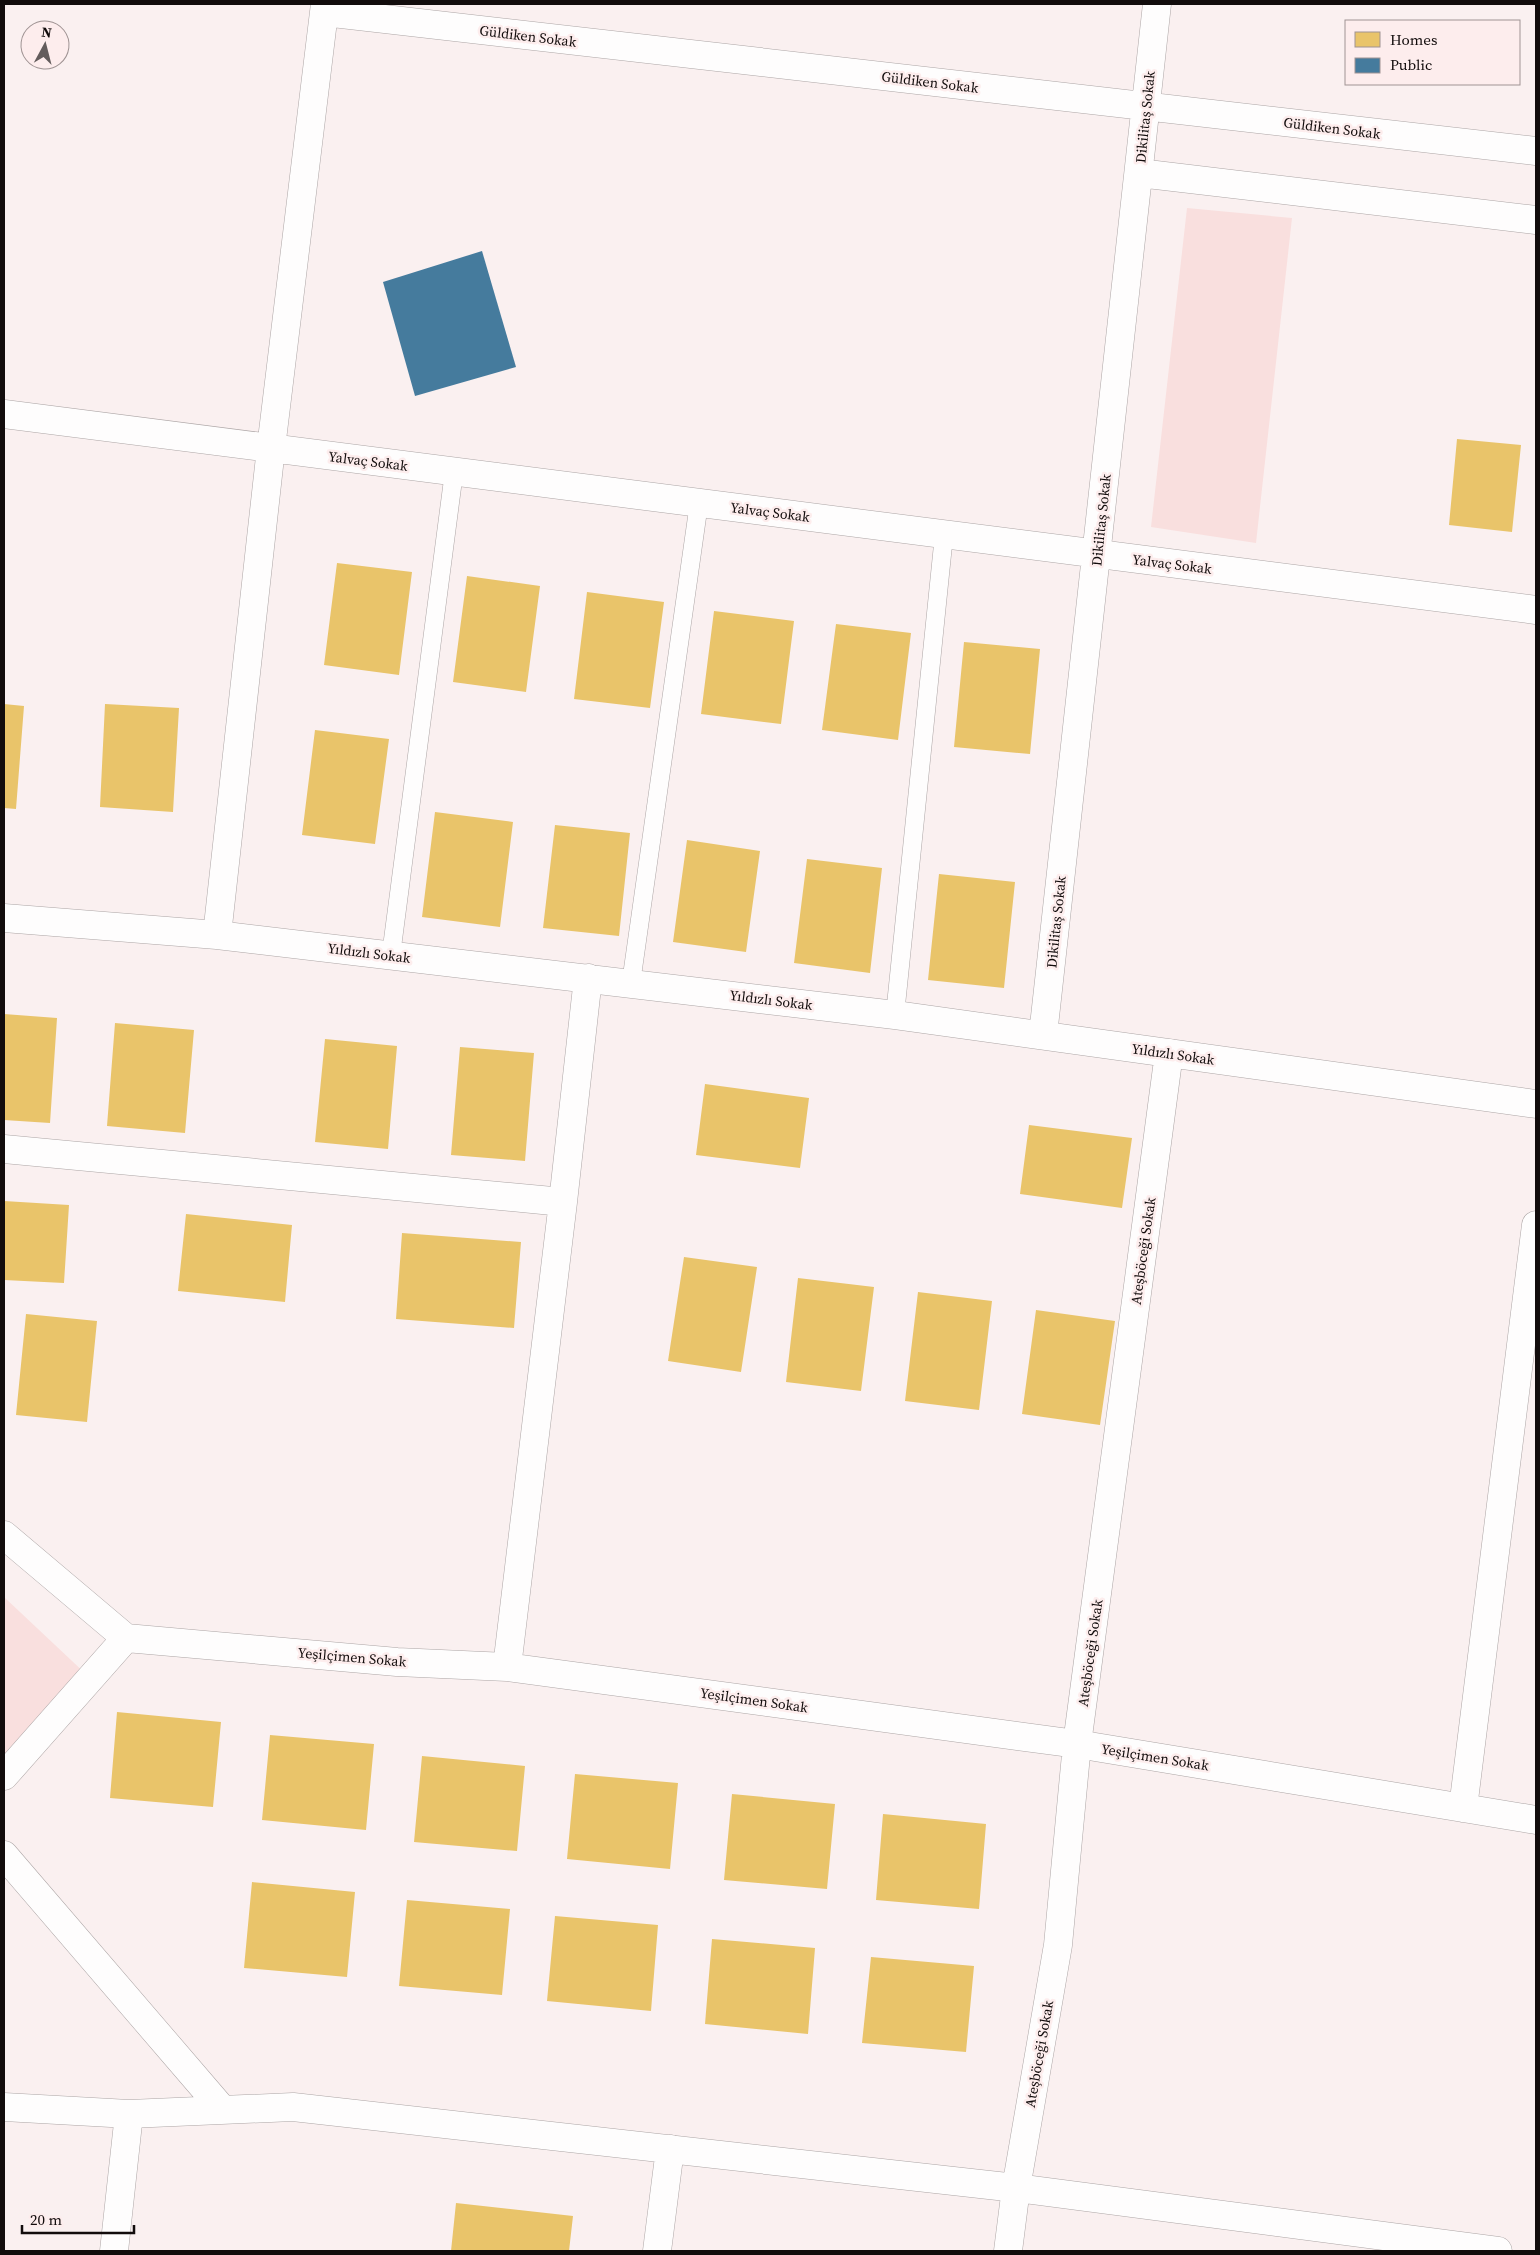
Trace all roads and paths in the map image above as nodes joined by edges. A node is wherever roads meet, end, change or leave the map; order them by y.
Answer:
1 (1157, 4) edge
2 (324, 8) edge
3 (1146, 106) junction
4 (1536, 151) edge
5 (1139, 173) junction
6 (1536, 220) edge
7 (4, 414) edge
8 (270, 448) junction
9 (454, 472) junction
10 (699, 503) junction
11 (944, 535) junction
12 (1097, 554) junction
13 (1536, 610) edge
14 (4, 918) edge
15 (217, 935) junction
16 (391, 955) junction
17 (588, 978) junction
18 (631, 984) junction
19 (895, 1015) junction
20 (1043, 1035) junction
21 (1169, 1053) junction
22 (1536, 1104) edge
23 (4, 1149) edge
24 (563, 1202) junction
25 (1536, 1225) edge
26 (4, 1535) edge
27 (126, 1638) junction
28 (507, 1667) junction
29 (1078, 1744) junction
30 (4, 1776) edge
31 (1463, 1808) junction
32 (1536, 1820) edge
33 (4, 1855) edge
34 (4, 2107) edge
35 (223, 2110) junction
36 (130, 2114) junction
37 (670, 2149) junction
38 (1016, 2188) junction
39 (1482, 2250) edge
40 (114, 2251) edge
41 (657, 2251) edge
42 (1008, 2251) edge

1 - 3 street, Dikilitaş Sokak
2 - 3 street, Güldiken Sokak
2 - 8 street
3 - 4 street, Güldiken Sokak
3 - 5 street, Dikilitaş Sokak
5 - 6 street
5 - 12 street, Dikilitaş Sokak
7 - 8 street, Yalvaç Sokak
8 - 9 street, Yalvaç Sokak
8 - 15 street
9 - 10 street, Yalvaç Sokak
9 - 16 lane
10 - 11 street, Yalvaç Sokak
10 - 18 lane
11 - 12 street, Yalvaç Sokak
11 - 19 lane
12 - 13 street, Yalvaç Sokak
12 - 20 street, Dikilitaş Sokak
14 - 15 street, Yıldızlı Sokak
15 - 16 street, Yıldızlı Sokak
16 - 17 street, Yıldızlı Sokak
17 - 18 street, Yıldızlı Sokak
17 - 24 street
18 - 19 street, Yıldızlı Sokak
19 - 20 street, Yıldızlı Sokak
20 - 21 street, Yıldızlı Sokak
21 - 22 street, Yıldızlı Sokak
21 - 29 street, Ateşböceği Sokak
23 - 24 street
24 - 28 street
25 - 31 street
26 - 27 street
27 - 28 street, Yeşilçimen Sokak
27 - 30 street
28 - 29 street, Yeşilçimen Sokak
29 - 31 street, Yeşilçimen Sokak
29 - 38 street, Ateşböceği Sokak
31 - 32 street, Yeşilçimen Sokak
33 - 35 street
34 - 36 street
35 - 36 street
35 - 37 street
36 - 40 street
37 - 38 street
37 - 41 street
38 - 39 street
38 - 42 street, Ateşböceği Sokak

